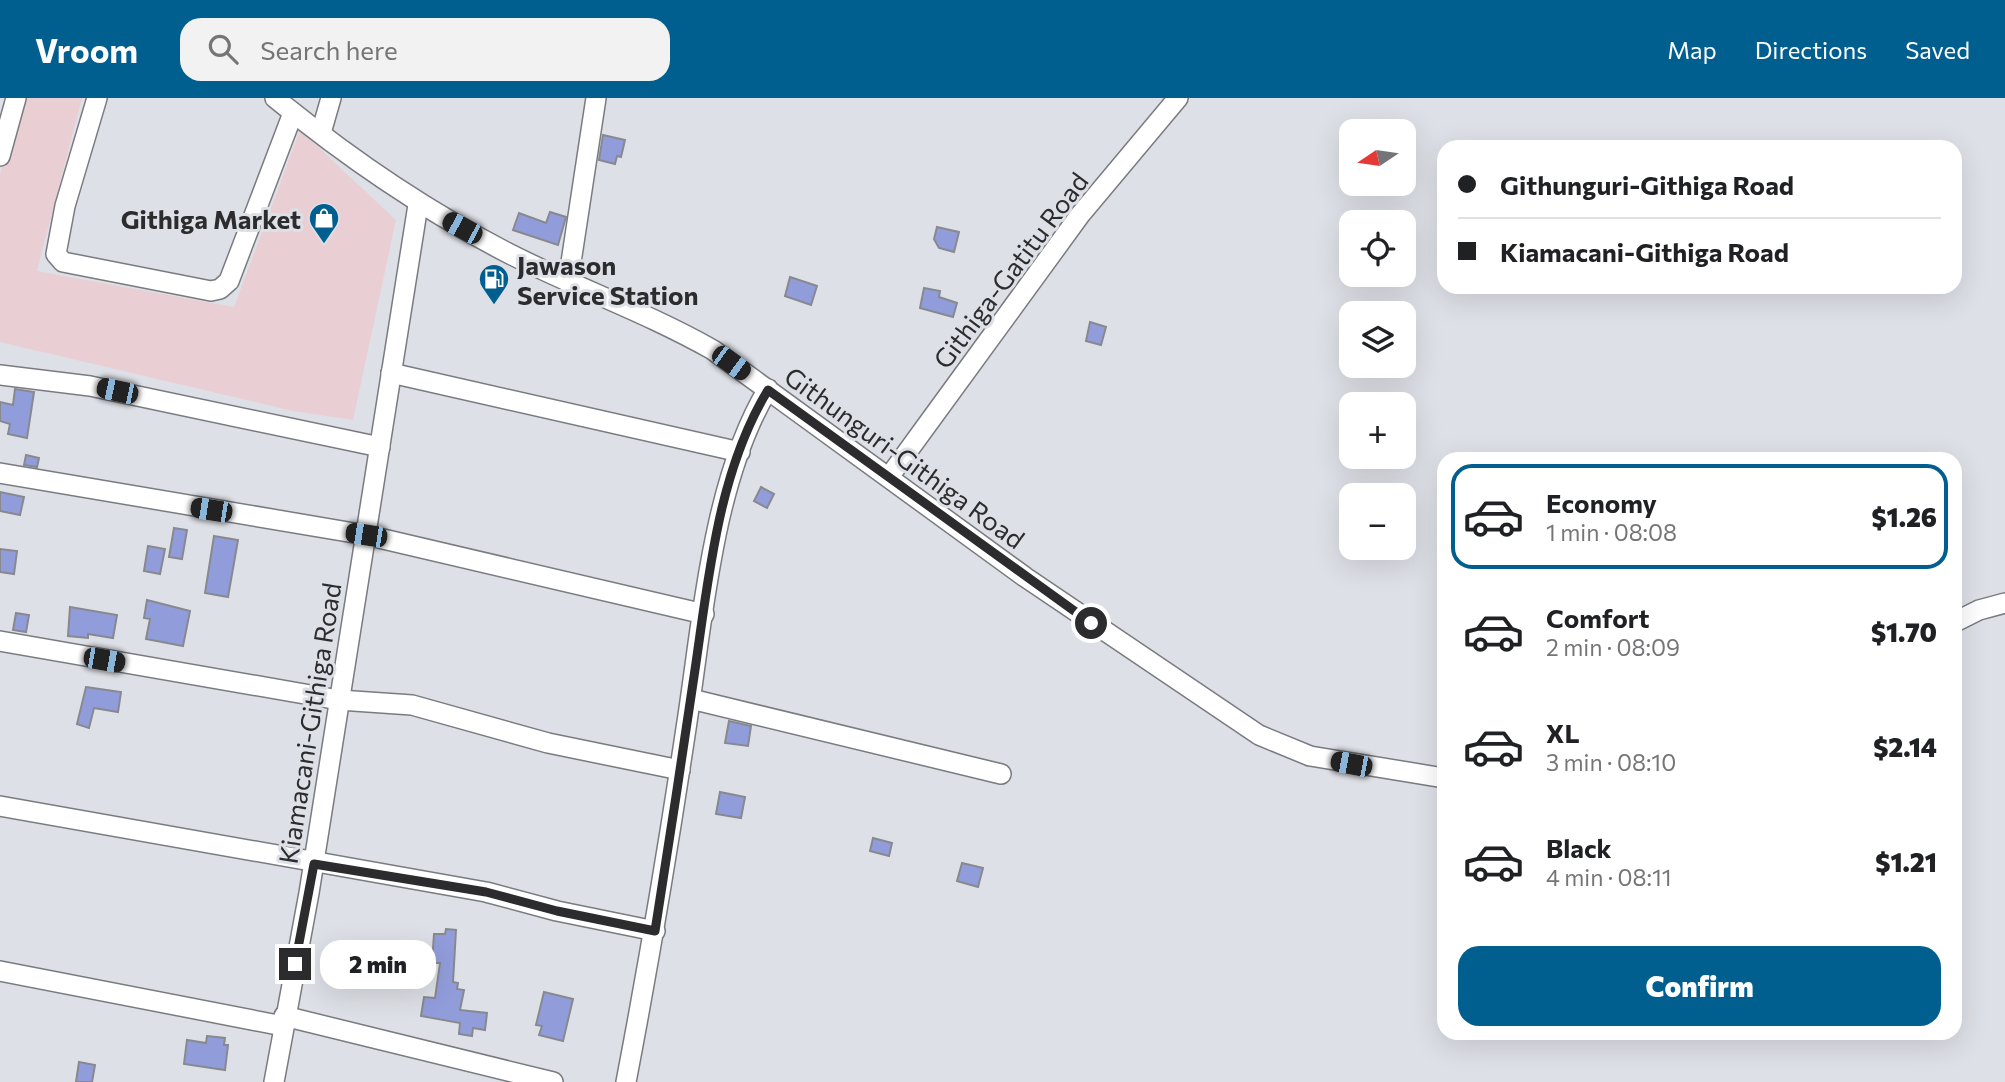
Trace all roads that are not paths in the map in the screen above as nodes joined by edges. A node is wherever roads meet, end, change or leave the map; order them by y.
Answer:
1 (16, 98) edge
2 (97, 98) edge
3 (275, 98) edge
4 (331, 98) edge
5 (596, 98) edge
6 (1178, 98) edge
7 (293, 113) junction
8 (321, 133) junction
9 (0, 156) edge
10 (418, 205) junction
11 (568, 282) junction
12 (391, 373) junction
13 (0, 375) edge
14 (768, 390) junction
15 (380, 447) junction
16 (740, 452) junction
17 (0, 472) edge
18 (889, 477) junction
19 (366, 535) junction
20 (2005, 603) edge
21 (704, 614) junction
22 (1962, 618) edge
23 (0, 641) edge
24 (691, 699) junction
25 (339, 700) junction
26 (680, 770) junction
27 (1001, 774) dead end
28 (1437, 777) edge
29 (0, 806) edge
30 (314, 864) junction
31 (655, 931) junction
32 (0, 971) edge
33 (283, 1021) junction
34 (274, 1082) edge
35 (552, 1082) edge
36 (626, 1082) edge

1 - 9 street
2 - 7 street
3 - 7 street, Githunguri-Githiga Road
4 - 8 street
5 - 11 street
6 - 18 street, Githiga-Gatitu Road
7 - 8 street, Githunguri-Githiga Road
8 - 10 street, Githunguri-Githiga Road
10 - 11 street, Githunguri-Githiga Road
10 - 12 street, Kiamacani-Githiga Road
11 - 14 street, Githunguri-Githiga Road
12 - 15 street, Kiamacani-Githiga Road
12 - 16 street
13 - 15 street
14 - 16 street
14 - 18 street, Githunguri-Githiga Road
15 - 19 street, Kiamacani-Githiga Road
16 - 21 street
17 - 19 street
18 - 28 street, Githunguri-Githiga Road
19 - 21 street
19 - 25 street, Kiamacani-Githiga Road
20 - 22 street
21 - 24 street
23 - 25 street
24 - 26 street
24 - 27 street
25 - 26 street
25 - 30 street, Kiamacani-Githiga Road
26 - 31 street
29 - 30 street
30 - 31 street
30 - 33 street, Kiamacani-Githiga Road
31 - 36 street
32 - 33 street
33 - 34 street, Kiamacani-Githiga Road
33 - 35 street

